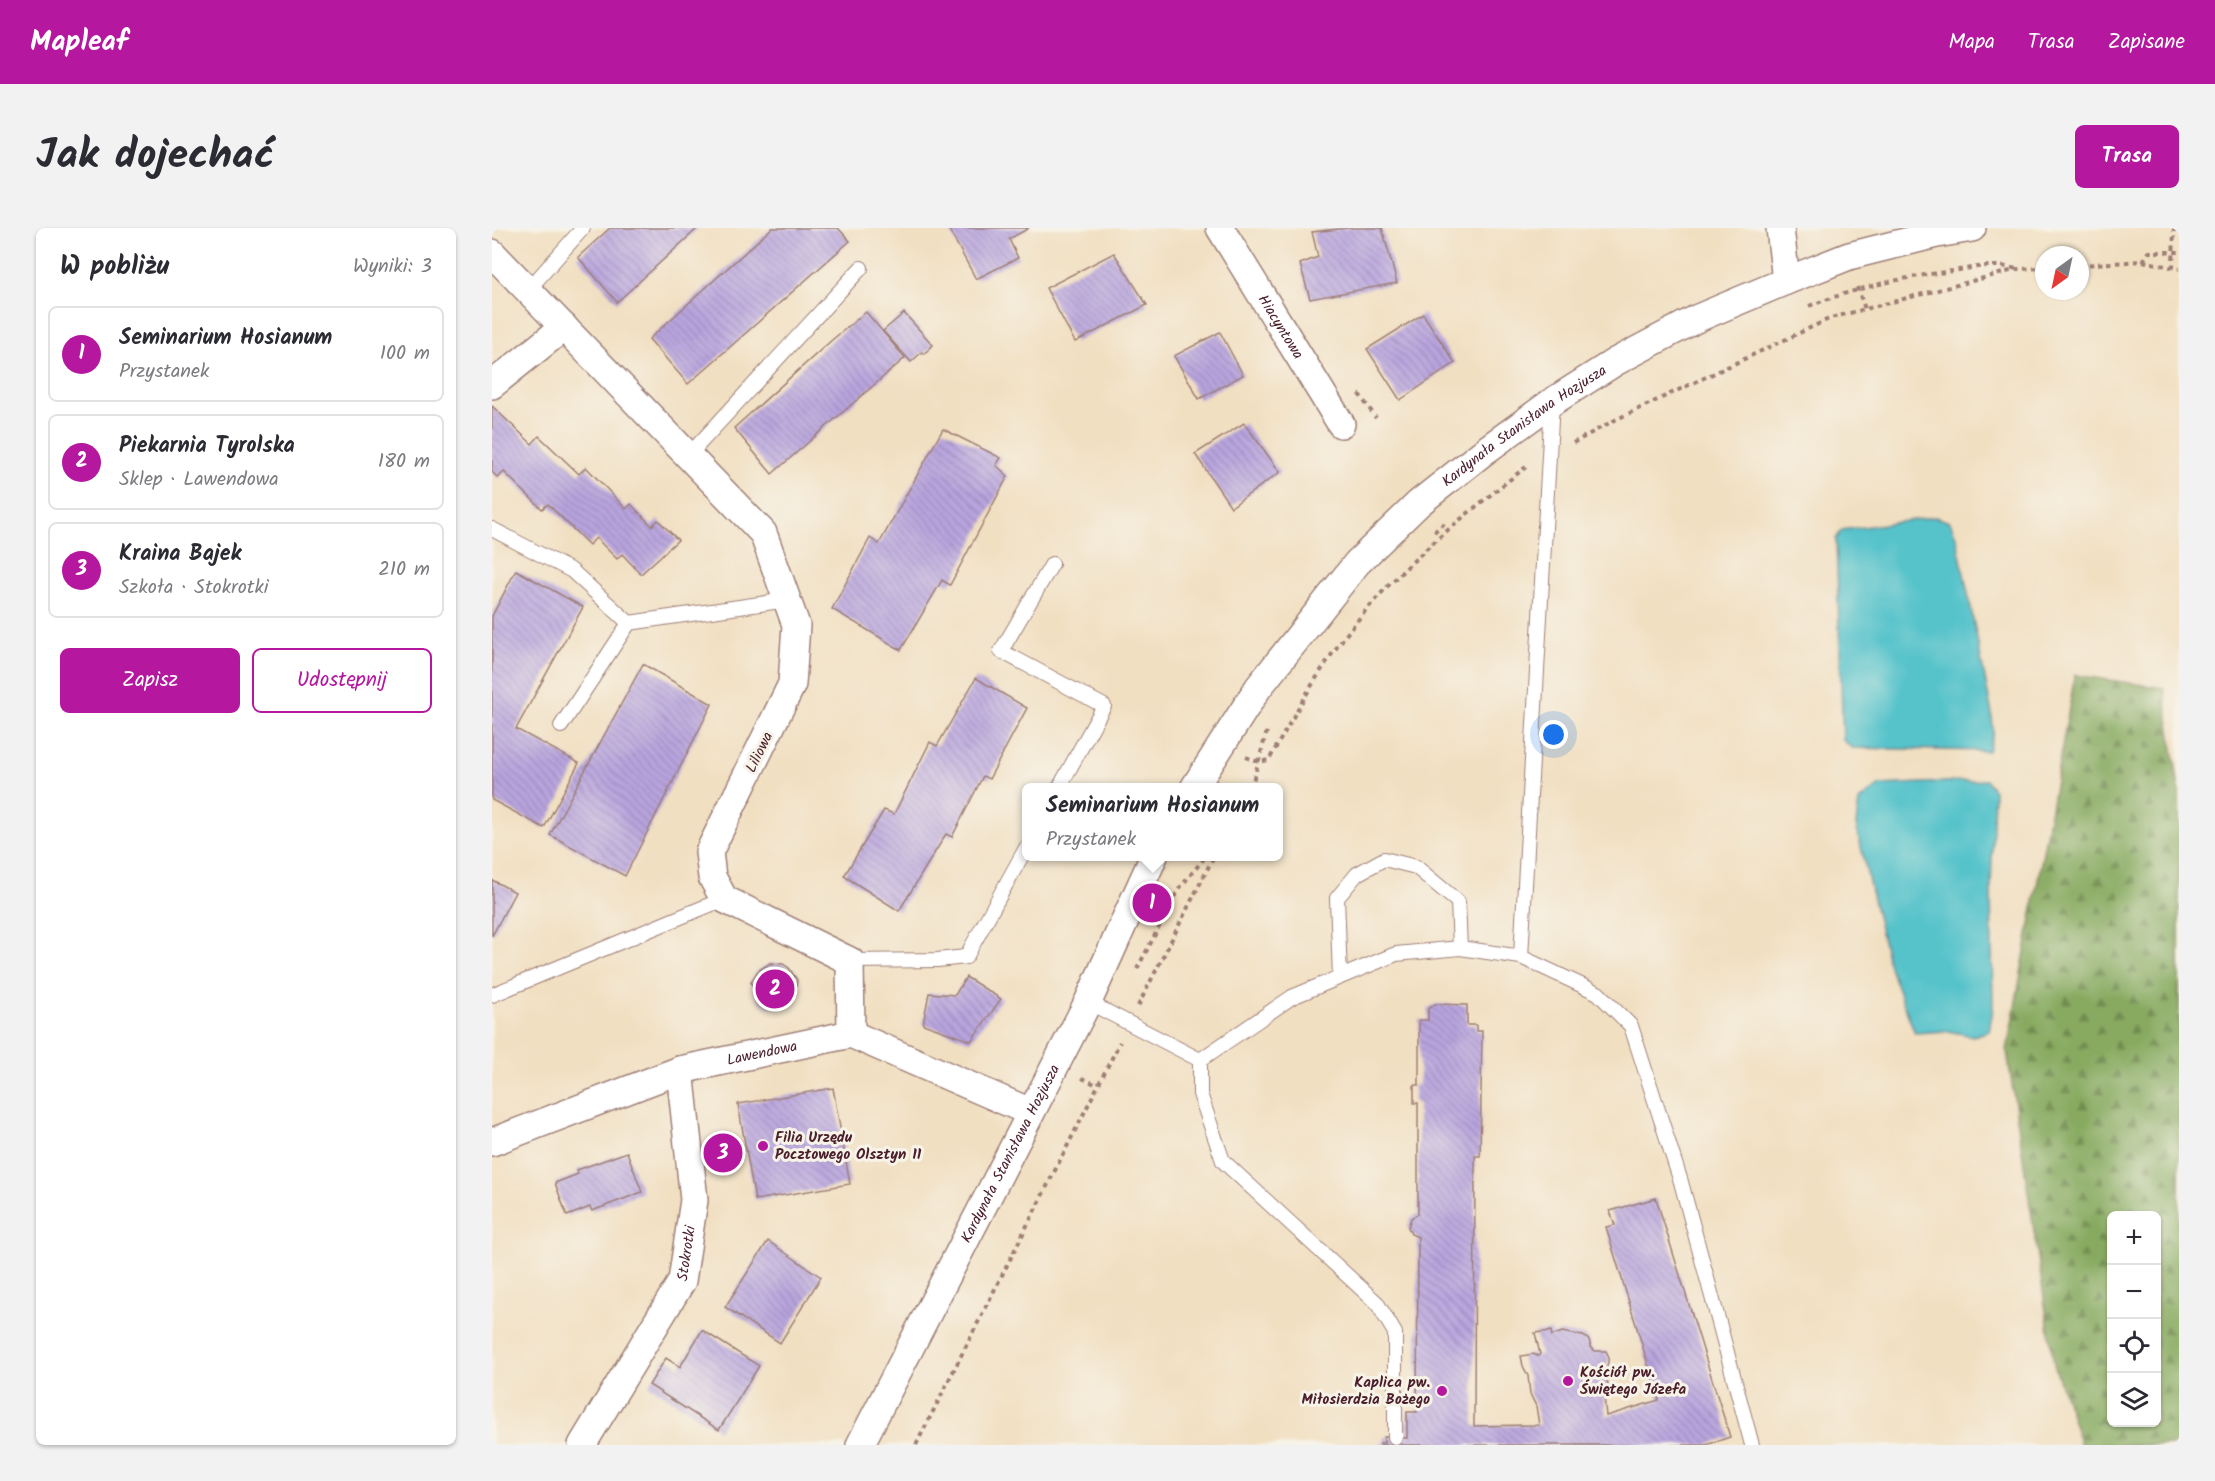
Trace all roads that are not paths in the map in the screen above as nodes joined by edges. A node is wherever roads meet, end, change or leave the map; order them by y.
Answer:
1 (583, 228) edge
2 (1220, 228) edge
3 (1780, 228) edge
4 (1972, 228) edge
5 (492, 253) edge
6 (861, 268) dead end
7 (1786, 281) junction
8 (528, 290) junction
9 (564, 327) junction
10 (492, 385) edge
11 (1552, 402) junction
12 (1341, 424) dead end
13 (688, 456) junction
14 (492, 529) edge
15 (1052, 564) dead end
16 (787, 600) junction
17 (629, 623) junction
18 (561, 726) dead end
19 (1062, 783) edge
20 (1197, 783) edge
21 (1022, 855) edge
22 (1152, 861) edge
23 (724, 900) junction
24 (1460, 948) junction
25 (1521, 957) junction
26 (850, 961) junction
27 (1340, 977) junction
28 (492, 995) edge
29 (1088, 1002) junction
30 (851, 1034) junction
31 (1200, 1060) junction
32 (680, 1070) junction
33 (1030, 1112) junction
34 (492, 1142) edge
35 (1395, 1437) dead end
36 (582, 1445) edge
37 (860, 1445) edge
38 (1752, 1445) edge

1 - 8 lane
2 - 12 street, Hiacyntowa
3 - 7 street
4 - 7 street, Kardynała Stanisława Hozjusza
5 - 8 street, Liliowa
6 - 13 lane
7 - 11 street, Kardynała Stanisława Hozjusza
8 - 9 street, Liliowa
9 - 10 street
9 - 13 street, Liliowa
11 - 20 street, Kardynała Stanisława Hozjusza
11 - 25 lane
13 - 16 street, Liliowa
14 - 17 lane
15 - 19 lane
16 - 17 lane
16 - 23 street, Liliowa
17 - 18 lane
21 - 26 lane
22 - 29 street, Kardynała Stanisława Hozjusza
23 - 26 street
23 - 28 lane
24 - 25 lane
24 - 27 lane
24 - 27 lane
25 - 38 lane
26 - 30 street
27 - 31 lane
29 - 31 lane
29 - 33 street, Kardynała Stanisława Hozjusza
30 - 32 street, Lawendowa
30 - 33 street
31 - 35 lane
32 - 34 street, Lawendowa
32 - 36 street, Stokrotki
33 - 37 street, Kardynała Stanisława Hozjusza

